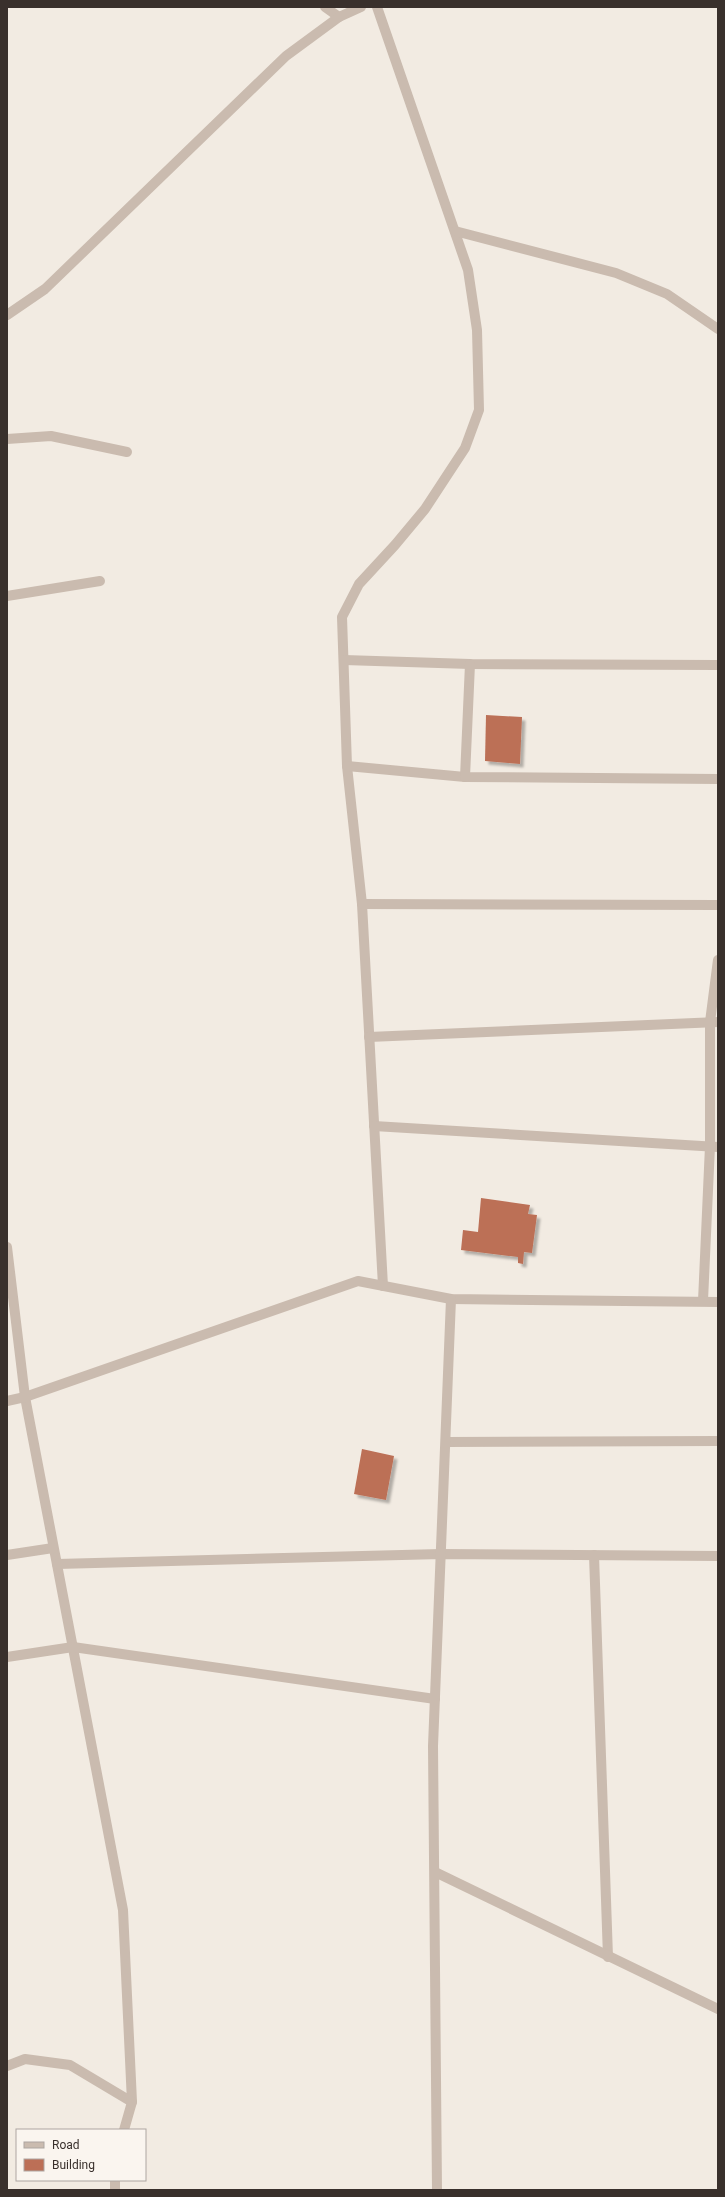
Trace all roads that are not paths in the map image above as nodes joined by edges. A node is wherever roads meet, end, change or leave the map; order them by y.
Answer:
1 (325, 7) edge
2 (361, 7) edge
3 (377, 7) edge
4 (339, 17) junction
5 (455, 231) junction
6 (7, 315) edge
7 (718, 329) edge
8 (7, 440) edge
9 (127, 452) dead end
10 (100, 581) dead end
11 (7, 596) edge
12 (344, 660) junction
13 (470, 664) junction
14 (718, 665) edge
15 (347, 766) junction
16 (465, 777) junction
17 (718, 779) edge
18 (362, 904) junction
19 (718, 905) edge
20 (718, 960) edge
21 (714, 1022) edge
22 (369, 1037) junction
23 (374, 1126) junction
24 (714, 1147) edge
25 (7, 1247) edge
26 (383, 1286) junction
27 (451, 1299) junction
28 (703, 1301) junction
29 (718, 1302) edge
30 (25, 1397) junction
31 (7, 1401) edge
32 (718, 1441) edge
33 (446, 1442) junction
34 (53, 1548) junction
35 (7, 1554) edge
36 (441, 1554) junction
37 (594, 1555) junction
38 (718, 1556) edge
39 (57, 1564) junction
40 (73, 1647) junction
41 (7, 1657) edge
42 (435, 1699) junction
43 (435, 1872) junction
44 (608, 1957) junction
45 (718, 2009) edge
46 (7, 2066) edge
47 (132, 2102) junction
48 (124, 2129) edge
49 (438, 2190) edge

1 - 4 street
2 - 4 street
3 - 5 street
4 - 6 street
5 - 7 street
5 - 12 street
8 - 9 street
10 - 11 street
12 - 13 street
12 - 15 street
13 - 14 street
13 - 16 street
15 - 16 street
15 - 18 street
16 - 17 street
18 - 19 street
18 - 22 street
20 - 21 street
21 - 22 street
21 - 24 street
22 - 23 street
23 - 24 street
23 - 26 street
24 - 28 street
25 - 30 street
26 - 27 street
26 - 30 street
27 - 28 street
27 - 33 street
28 - 29 street
30 - 31 street
30 - 34 street
32 - 33 street
33 - 36 street
34 - 35 street
34 - 39 street
36 - 37 street
36 - 39 street
36 - 42 street
37 - 38 street
37 - 44 street
39 - 40 street
40 - 41 street
40 - 42 street
40 - 47 street
42 - 43 street
43 - 44 street
43 - 49 street
44 - 45 street
46 - 47 street
47 - 48 street

